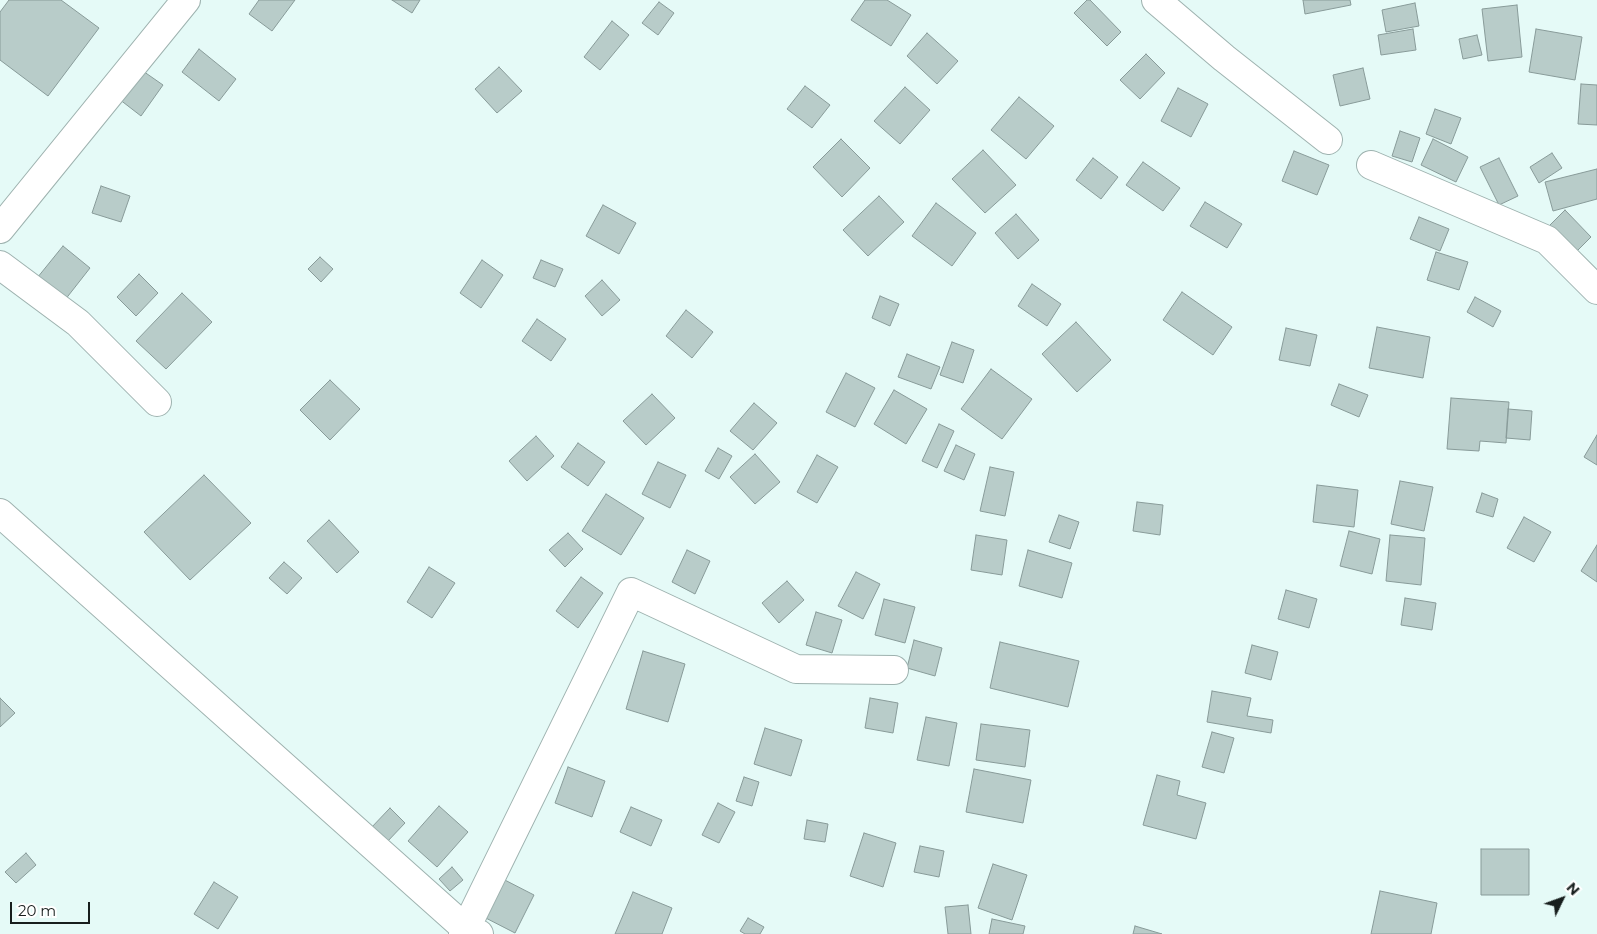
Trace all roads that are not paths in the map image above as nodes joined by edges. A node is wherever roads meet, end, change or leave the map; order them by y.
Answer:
1 (186, 0) edge
2 (1156, 0) edge
3 (1328, 140) dead end
4 (1371, 165) dead end
5 (0, 229) edge
6 (0, 265) edge
7 (1597, 290) edge
8 (157, 402) dead end
9 (0, 513) edge
10 (894, 670) dead end
11 (469, 932) edge

1 - 5 street
2 - 3 street
4 - 7 street
6 - 8 street
9 - 11 street
10 - 11 street

